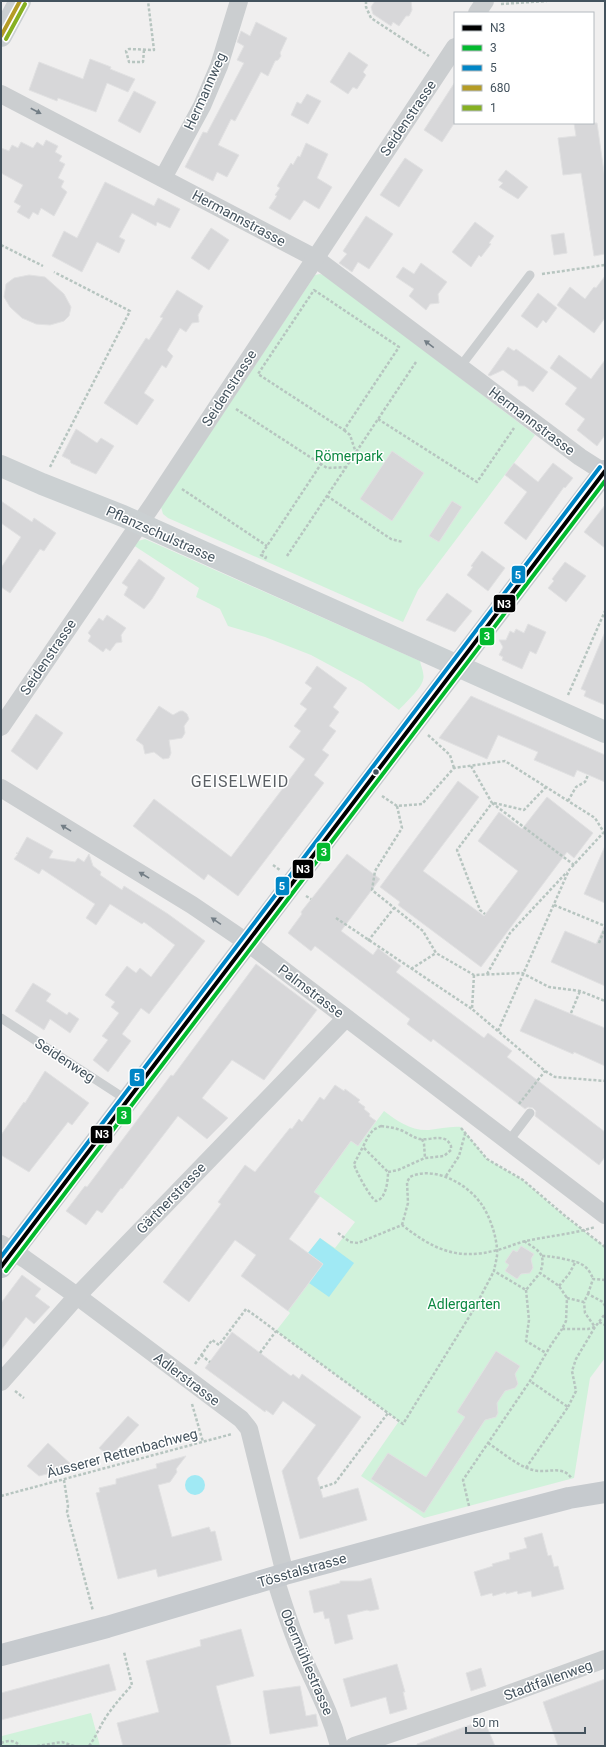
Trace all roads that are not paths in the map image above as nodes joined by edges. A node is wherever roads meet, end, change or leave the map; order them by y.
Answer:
1 (20, 1) edge
2 (240, 1) edge
3 (3, 26) edge
4 (454, 48) edge
5 (1, 94) edge
6 (163, 178) junction
7 (315, 258) junction
8 (530, 275) road end
9 (460, 367) junction
10 (1, 466) edge
11 (605, 472) edge
12 (139, 523) junction
13 (456, 665) junction
14 (1, 727) edge
15 (605, 732) edge
16 (1, 788) edge
17 (248, 943) junction
18 (1, 1018) edge
19 (346, 1018) junction
20 (128, 1101) junction
21 (530, 1113) dead end
22 (508, 1142) junction
23 (605, 1215) edge
24 (5, 1254) edge
25 (77, 1296) junction
26 (1, 1382) edge
27 (605, 1492) edge
28 (280, 1576) junction
29 (1, 1655) edge
30 (605, 1659) edge
31 (339, 1746) edge
32 (354, 1746) edge

1 - 3 street
2 - 6 street, Hermannweg
4 - 7 street, Seidenstrasse
5 -> 6 street, Hermannstrasse
6 - 7 street, Hermannstrasse
9 -> 7 street, Hermannstrasse
7 - 12 street, Seidenstrasse
8 - 9 lane
9 - 11 street, Hermannstrasse
10 - 12 street, Pflanzschulstrasse
11 - 13 main road
12 - 13 street, Pflanzschulstrasse
12 - 14 street, Seidenstrasse
13 - 15 street, Pflanzschulstrasse
13 - 17 main road
17 -> 16 street, Palmstrasse
17 - 19 street, Palmstrasse
17 - 20 main road
18 - 20 lane, Seidenweg
19 - 22 street, Palmstrasse
19 - 25 street, Gärtnerstrasse
20 - 24 main road
21 - 22 lane
22 - 23 street, Palmstrasse
24 - 25 street, Adlerstrasse
25 - 26 street, Gärtnerstrasse
25 - 28 street, Adlerstrasse
27 - 28 main road, Tösstalstrasse
28 - 29 main road, Tösstalstrasse
28 - 31 street, Obermühlestrasse
30 - 32 street, Stadtfallenweg

